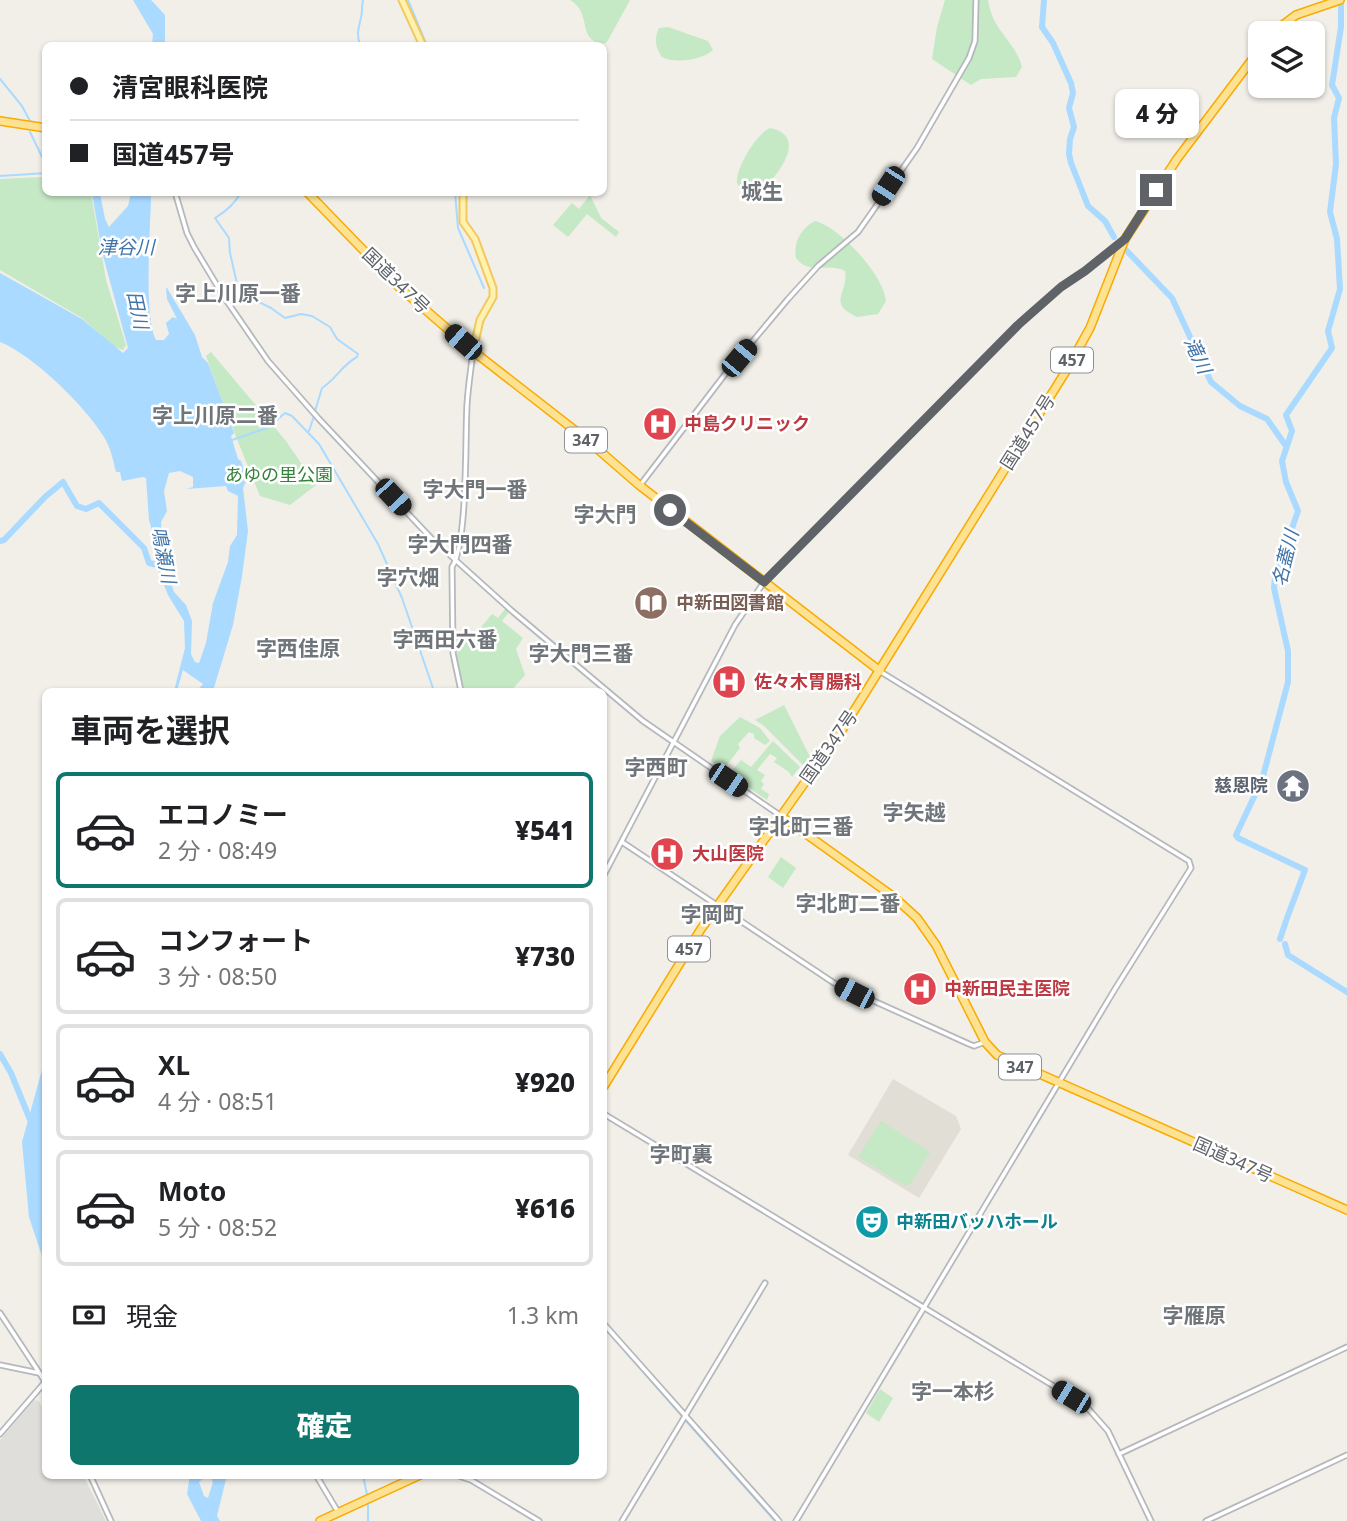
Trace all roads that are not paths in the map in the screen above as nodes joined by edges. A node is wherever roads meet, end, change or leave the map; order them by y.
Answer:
1 (402, 0) edge
2 (976, 0) edge
3 (1336, 1) edge
4 (1288, 21) edge
5 (421, 42) edge
6 (1248, 65) edge
7 (0, 121) edge
8 (42, 127) edge
9 (176, 196) edge
10 (311, 196) edge
11 (463, 196) edge
12 (1125, 239) junction
13 (473, 351) junction
14 (639, 485) junction
15 (455, 562) junction
16 (764, 582) junction
17 (880, 671) junction
18 (460, 688) edge
19 (602, 688) edge
20 (607, 692) edge
21 (674, 742) junction
22 (781, 816) junction
23 (622, 842) junction
24 (607, 870) edge
25 (718, 906) junction
26 (985, 1042) junction
27 (607, 1081) edge
28 (1058, 1084) junction
29 (607, 1116) edge
30 (1347, 1210) edge
31 (765, 1283) dead end
32 (924, 1308) junction
33 (0, 1312) edge
34 (607, 1327) edge
35 (1347, 1347) edge
36 (0, 1365) edge
37 (41, 1373) joint
38 (42, 1385) edge
39 (685, 1415) junction
40 (0, 1434) edge
41 (1119, 1454) junction
42 (1347, 1455) edge
43 (92, 1479) edge
44 (318, 1479) edge
45 (411, 1479) edge
46 (468, 1479) edge
47 (340, 1515) junction
48 (111, 1521) edge
49 (320, 1521) edge
50 (539, 1521) edge
51 (622, 1521) edge
52 (779, 1521) edge
53 (796, 1521) edge
54 (1151, 1521) edge
55 (1206, 1521) edge

1 - 5 main road
2 - 14 street
3 - 4 highway
6 - 12 highway, 国道457号 / 457
7 - 8 highway
9 - 15 street
10 - 13 highway, 国道347号 / 347
11 - 13 main road
12 - 16 street
12 - 17 highway, 国道457号 / 457
13 - 14 highway, 国道347号 / 347
13 - 15 street
14 - 16 highway, 国道347号 / 347
15 - 18 street
15 - 19 street
16 - 17 highway, 国道347号 / 347
16 - 21 street
17 - 22 highway, 国道347号 / 457
17 - 28 street
20 - 21 street
21 - 22 street
21 - 23 street
22 - 25 highway, 457
22 - 26 highway, 国道347号 / 347
23 - 24 street
23 - 25 street
25 - 26 street
25 - 27 highway, 457
26 - 28 highway, 国道347号 / 347
28 - 30 highway, 国道347号 / 347
28 - 32 street
29 - 32 street
31 - 39 street
32 - 41 street
32 - 53 street
33 - 37 street
34 - 39 street
35 - 41 street
36 - 37 street
38 - 40 street
39 - 51 street
39 - 52 street
41 - 54 street
42 - 55 street
43 - 48 street
44 - 47 street
45 - 47 highway
46 - 50 street
47 - 49 highway

